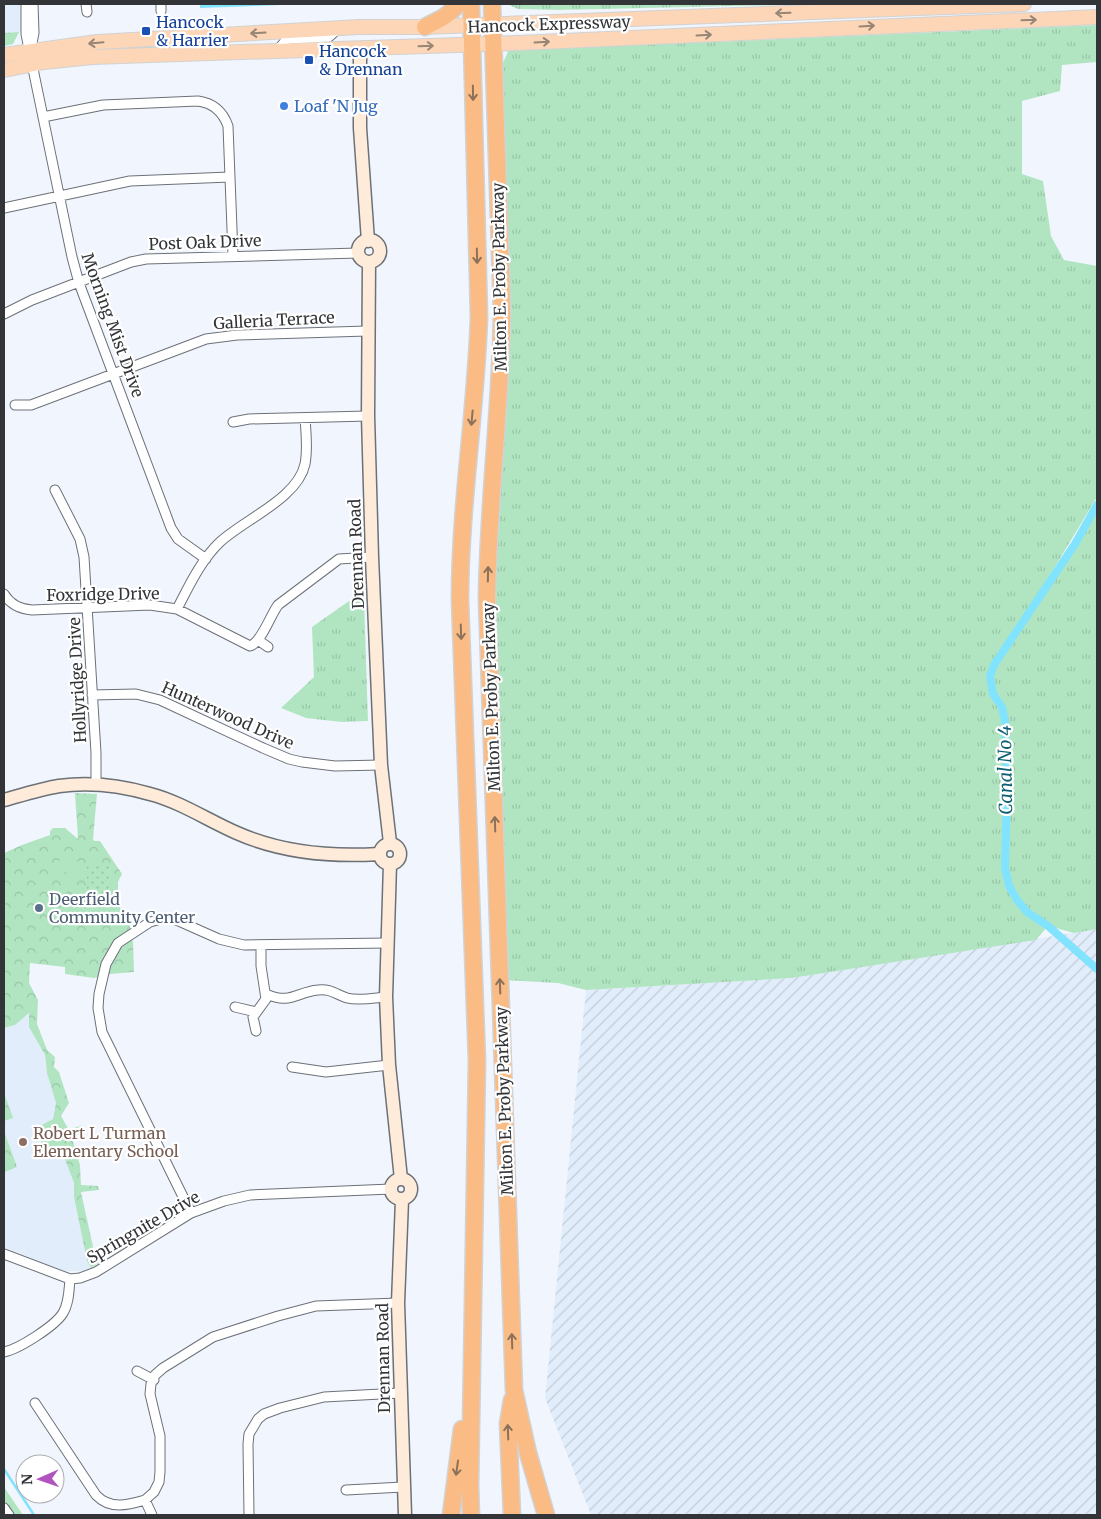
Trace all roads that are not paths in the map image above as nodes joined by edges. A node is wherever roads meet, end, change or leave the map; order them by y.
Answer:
1 (26, 4) edge
2 (34, 4) edge
3 (458, 4) edge
4 (470, 4) edge
5 (492, 4) edge
6 (1024, 4) edge
7 (1097, 17) edge
8 (471, 24) junction
9 (492, 24) junction
10 (425, 26) junction
11 (339, 28) junction
12 (472, 44) junction
13 (493, 44) junction
14 (360, 48) junction
15 (277, 51) junction
16 (4, 55) edge
17 (31, 57) junction
18 (4, 70) edge
19 (43, 117) junction
20 (230, 177) junction
21 (59, 196) junction
22 (4, 208) edge
23 (368, 241) junction
24 (358, 253) junction
25 (233, 255) junction
26 (369, 262) junction
27 (79, 283) junction
28 (4, 314) edge
29 (367, 331) junction
30 (114, 374) junction
31 (15, 405) dead end
32 (368, 416) junction
33 (305, 418) junction
34 (233, 422) dead end
35 (56, 490) dead end
36 (372, 557) junction
37 (206, 559) junction
38 (4, 596) edge
39 (88, 608) junction
40 (177, 609) junction
41 (258, 640) junction
42 (268, 647) dead end
43 (92, 695) junction
44 (381, 765) junction
45 (96, 785) junction
46 (4, 800) edge
47 (390, 843) junction
48 (379, 854) junction
49 (390, 864) junction
50 (388, 942) junction
51 (262, 946) junction
52 (266, 994) junction
53 (386, 998) junction
54 (235, 1007) dead end
55 (256, 1012) junction
56 (256, 1031) dead end
57 (389, 1065) junction
58 (292, 1067) dead end
59 (401, 1179) junction
60 (391, 1189) junction
61 (402, 1200) junction
62 (191, 1213) junction
63 (4, 1254) edge
64 (70, 1278) junction
65 (398, 1303) junction
66 (473, 1350) junction
67 (4, 1352) edge
68 (137, 1371) dead end
69 (154, 1380) junction
70 (514, 1390) junction
71 (400, 1393) junction
72 (35, 1403) dead end
73 (403, 1487) junction
74 (538, 1489) junction
75 (346, 1490) dead end
76 (145, 1500) junction
77 (4, 1508) edge
78 (9, 1515) edge
79 (152, 1515) edge
80 (249, 1515) edge
81 (405, 1515) edge
82 (451, 1515) edge
83 (471, 1515) edge
84 (512, 1515) edge
85 (546, 1515) edge
86 (551, 1515) edge

1 - 17 street, Morning Mist Drive
2 - 17 street
3 - 10 highway
4 - 8 highway, Milton E. Proby Parkway
5 - 9 highway, Milton E. Proby Parkway
6 -> 9 main road, Hancock Expressway
13 -> 7 main road, Hancock Expressway
8 - 9 main road, Hancock Expressway
8 - 10 main road, Hancock Expressway
8 - 12 highway, Milton E. Proby Parkway
9 - 13 highway, Milton E. Proby Parkway
10 - 11 main road, Hancock Expressway
11 - 15 street
11 -> 17 main road, Hancock Expressway
12 - 13 main road, Hancock Expressway
14 -> 12 main road, Hancock Expressway
12 -> 66 highway, Milton E. Proby Parkway
70 -> 13 highway, Milton E. Proby Parkway
14 - 15 main road, Hancock Expressway
14 - 23 street
15 - 17 main road, Hancock Expressway
16 - 17 main road, Hancock Expressway
17 - 18 main road, Hancock Expressway
17 - 19 street, Morning Mist Drive
19 - 20 street
19 - 21 street, Morning Mist Drive
20 - 21 street
20 - 25 street
21 - 22 street
21 - 27 street, Morning Mist Drive
23 - 24 street
23 - 26 street
24 - 25 street, Post Oak Drive
24 - 26 street
25 - 27 street, Post Oak Drive
26 - 29 street, Drennan Road
27 - 28 street, Post Oak Drive
27 - 30 street, Morning Mist Drive
29 - 30 street, Galleria Terrace
29 - 32 street, Drennan Road
30 - 31 street, Galleria Terrace
30 - 37 street, Morning Mist Drive
32 - 33 street
32 - 36 street, Drennan Road
33 - 34 street
33 - 37 street
35 - 39 street, Hollyridge Drive
36 - 41 street
36 - 44 street, Drennan Road
37 - 40 street
38 - 39 street, Foxridge Drive
39 - 40 street, Foxridge Drive
39 - 43 street, Hollyridge Drive
40 - 41 street, Foxridge Drive
41 - 42 street
43 - 44 street, Hunterwood Drive
43 - 45 street, Hollyridge Drive
44 - 47 street, Drennan Road
45 - 46 street
45 - 48 street
47 - 48 street
47 - 49 street
48 - 49 street
49 - 50 street
50 - 51 street
50 - 53 street
51 - 52 street
51 - 62 street
52 - 53 street
52 - 55 street
53 - 57 street
54 - 55 street
55 - 56 street
57 - 58 street
57 - 59 street
59 - 60 street
59 - 61 street
60 - 61 street
60 - 62 street, Springnite Drive
61 - 65 street, Drennan Road
62 - 64 street, Springnite Drive
63 - 64 street
64 - 67 street
65 - 69 street
65 - 71 street, Drennan Road
66 -> 82 highway
66 - 83 highway
68 - 69 street
69 - 76 street
70 - 74 highway
84 -> 70 highway
71 - 73 street, Drennan Road
71 - 80 street
72 - 76 street
73 - 75 street
73 - 81 street, Drennan Road
74 - 85 highway
74 - 86 highway
76 - 79 street
77 - 78 street

